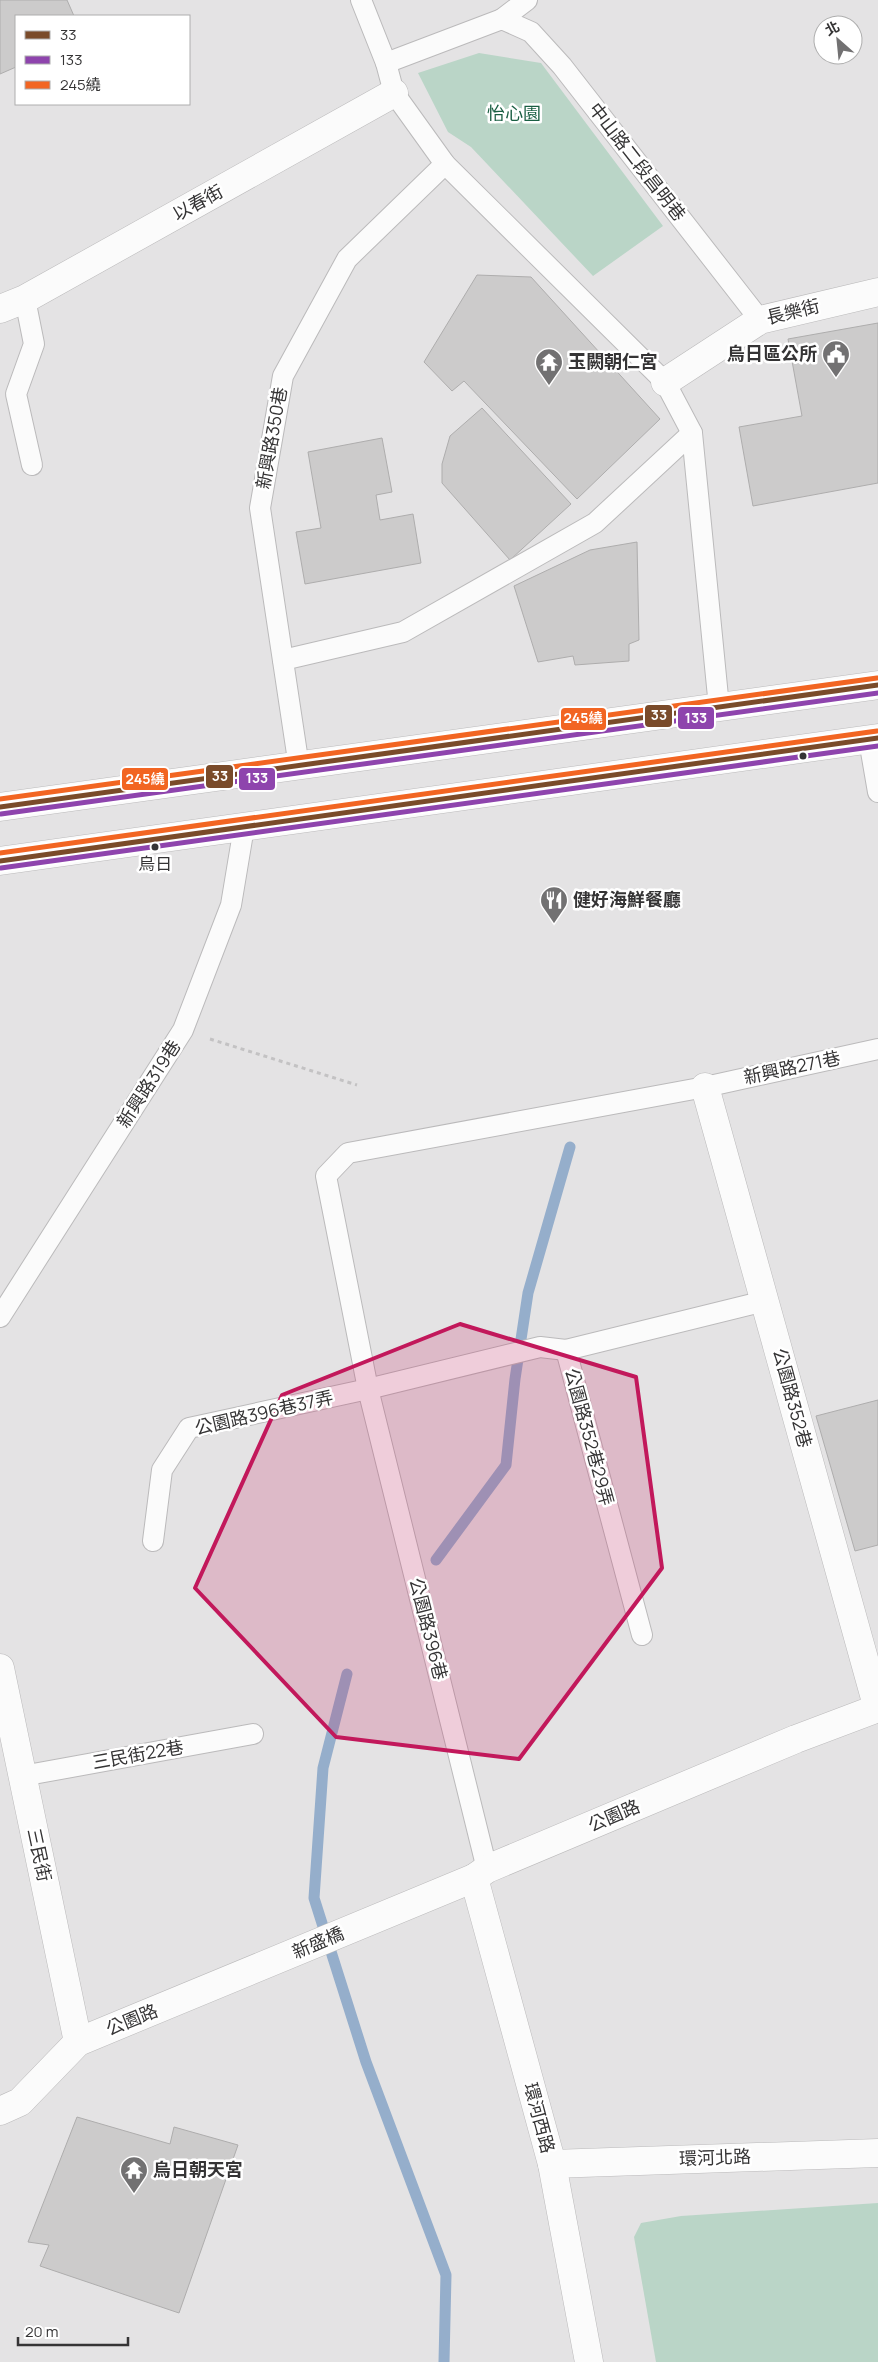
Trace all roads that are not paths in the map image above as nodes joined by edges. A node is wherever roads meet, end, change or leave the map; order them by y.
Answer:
1 (361, 0) edge
2 (527, 0) edge
3 (502, 19) junction
4 (386, 63) junction
5 (394, 93) junction
6 (445, 164) junction
7 (878, 292) edge
8 (25, 299) junction
9 (0, 309) edge
10 (760, 320) junction
11 (664, 382) junction
12 (692, 433) junction
13 (32, 465) dead end
14 (283, 660) junction
15 (878, 684) edge
16 (718, 707) junction
17 (874, 739) edge
18 (299, 767) junction
19 (878, 792) edge
20 (0, 807) edge
21 (244, 827) junction
22 (0, 861) edge
23 (878, 1049) edge
24 (705, 1087) junction
25 (765, 1301) junction
26 (0, 1317) edge
27 (566, 1350) junction
28 (368, 1389) junction
29 (153, 1541) dead end
30 (642, 1635) dead end
31 (0, 1668) edge
32 (878, 1709) edge
33 (253, 1734) dead end
34 (22, 1776) junction
35 (480, 1873) junction
36 (352, 1928) joint
37 (283, 1957) joint
38 (78, 2042) junction
39 (0, 2111) edge
40 (878, 2153) edge
41 (552, 2164) junction
42 (589, 2362) edge

1 - 4 lane
2 - 3 lane
3 - 4 lane
3 - 10 lane, 中山路二段昌明巷
4 - 5 lane
5 - 6 lane
5 - 8 street, 以春街
6 - 11 lane
6 - 14 lane, 新興路350巷
7 - 10 street, 長樂街
8 - 9 street, 以春街
8 - 13 lane
10 - 11 street, 長樂街
11 - 12 lane
12 - 14 lane
12 - 16 lane
14 - 18 lane, 新興路350巷
15 - 16 street
16 - 18 street
17 - 19 lane
17 - 21 street
18 - 20 street
21 - 22 street
21 - 26 lane, 新興路319巷
23 - 24 lane, 新興路271巷
24 - 25 street, 公園路352巷
24 - 28 lane, 新興路271巷
25 - 27 lane, 公園路352巷29弄
25 - 32 street, 公園路352巷
27 - 28 lane, 公園路396巷37弄
27 - 30 lane, 公園路352巷29弄
28 - 29 lane, 公園路396巷37弄
28 - 35 lane, 公園路396巷
31 - 34 street, 三民街
32 - 35 street, 公園路
33 - 34 lane, 三民街22巷
34 - 38 street, 三民街
35 - 36 street, 公園路
35 - 41 street, 環河西路
36 - 37 street, 新盛橋
37 - 38 street, 公園路
38 - 39 street, 公園路
40 - 41 street, 環河北路
41 - 42 street, 環河西路

